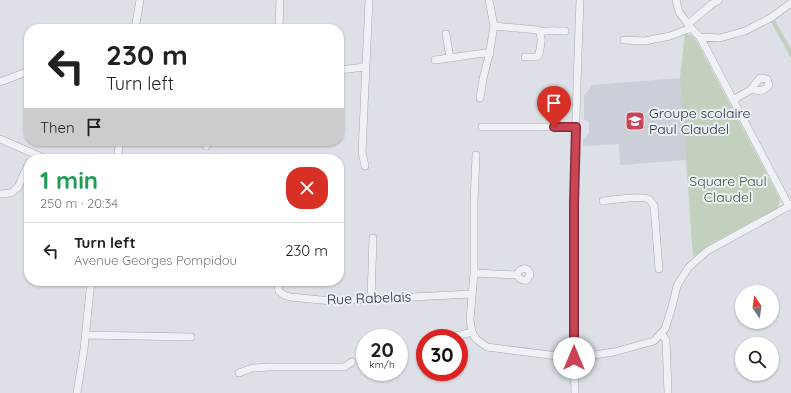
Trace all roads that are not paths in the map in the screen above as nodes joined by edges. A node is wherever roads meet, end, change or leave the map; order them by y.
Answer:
1 (140, 0) edge
2 (280, 0) edge
3 (369, 0) edge
4 (489, 0) edge
5 (580, 0) edge
6 (676, 0) edge
7 (719, 0) edge
8 (711, 2) edge
9 (791, 3) edge
10 (136, 24) edge
11 (279, 24) edge
12 (494, 26) junction
13 (689, 26) junction
14 (540, 32) junction
15 (565, 32) dead end
16 (446, 34) dead end
17 (700, 37) junction
18 (624, 40) dead end
19 (490, 53) junction
20 (525, 57) dead end
21 (450, 58) junction
22 (435, 60) dead end
23 (366, 67) junction
24 (344, 69) edge
25 (24, 73) edge
26 (0, 82) edge
27 (752, 90) dead end
28 (480, 98) dead end
29 (733, 100) junction
30 (482, 127) dead end
31 (576, 127) junction
32 (0, 139) edge
33 (28, 154) edge
34 (476, 155) dead end
35 (365, 166) dead end
36 (24, 174) edge
37 (0, 194) edge
38 (603, 201) dead end
39 (790, 205) edge
40 (373, 238) dead end
41 (659, 269) dead end
42 (474, 273) junction
43 (517, 275) dead end
44 (90, 286) edge
45 (278, 286) edge
46 (472, 294) junction
47 (371, 299) junction
48 (472, 332) junction
49 (468, 333) edge
50 (661, 333) junction
51 (85, 335) junction
52 (191, 337) dead end
53 (574, 358) junction
54 (352, 362) dead end
55 (238, 373) dead end
56 (77, 393) edge
57 (575, 393) edge
58 (668, 393) edge

1 - 10 street
2 - 11 street
3 - 23 street
4 - 12 street
5 - 31 street
6 - 13 street
7 - 8 street
8 - 13 street
9 - 17 street
12 - 14 street
12 - 19 street
13 - 17 street
13 - 18 street
14 - 15 street
14 - 20 street
16 - 21 street
17 - 29 street
19 - 21 street
19 - 28 street
21 - 22 street
23 - 24 street
23 - 35 street
25 - 26 street
27 - 29 street
29 - 39 street
30 - 31 street
31 - 53 street
32 - 33 street
34 - 42 street
36 - 37 street
38 - 41 street
39 - 50 street
40 - 47 street
42 - 43 street
42 - 46 street
44 - 51 street
45 - 47 street, Rue Rabelais
46 - 47 street, Rue Rabelais
46 - 48 street
48 - 49 street
48 - 53 street
50 - 53 street
50 - 58 street
51 - 52 street
51 - 56 street
53 - 57 street
54 - 55 street

